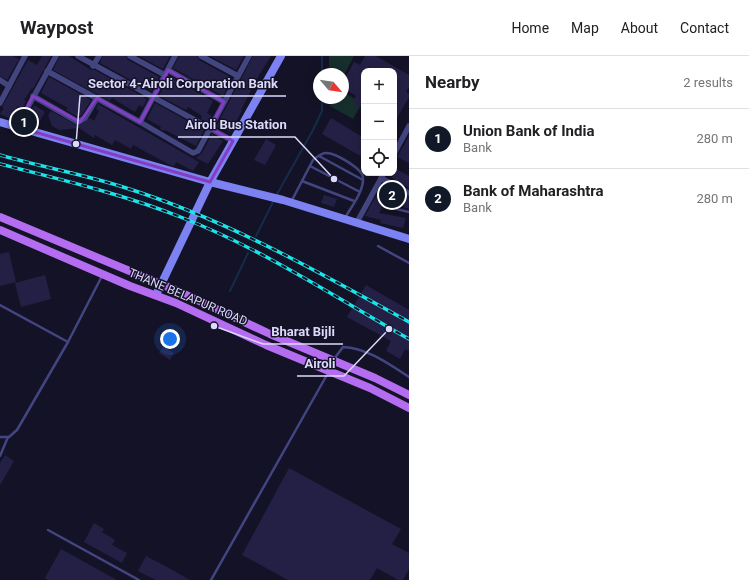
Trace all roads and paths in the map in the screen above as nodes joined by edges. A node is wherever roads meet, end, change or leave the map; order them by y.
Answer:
1 (25, 56) edge
2 (56, 56) edge
3 (78, 56) edge
4 (99, 56) edge
5 (130, 56) edge
6 (175, 56) edge
7 (201, 56) edge
8 (250, 56) edge
9 (281, 56) edge
10 (94, 66) junction
11 (47, 71) junction
12 (166, 73) junction
13 (238, 76) junction
14 (0, 80) edge
15 (9, 86) junction
16 (33, 96) junction
17 (97, 98) junction
18 (153, 98) junction
19 (224, 102) junction
20 (0, 103) edge
21 (0, 122) edge
22 (140, 122) junction
23 (409, 126) edge
24 (17, 127) junction
25 (210, 128) junction
26 (232, 141) junction
27 (397, 148) edge
28 (318, 155) junction
29 (310, 166) junction
30 (382, 176) edge
31 (363, 180) junction
32 (302, 181) junction
33 (210, 182) junction
34 (360, 192) junction
35 (409, 193) edge
36 (354, 201) junction
37 (291, 202) junction
38 (392, 208) dead end
39 (409, 212) edge
40 (0, 217) edge
41 (345, 218) junction
42 (356, 222) junction
43 (0, 230) edge
44 (409, 238) edge
45 (378, 246) dead end
46 (409, 263) edge
47 (103, 274) junction
48 (161, 284) junction
49 (156, 295) junction
50 (0, 305) edge
51 (68, 342) junction
52 (334, 360) junction
53 (329, 371) junction
54 (409, 377) edge
55 (409, 395) edge
56 (409, 408) edge
57 (0, 437) edge
58 (9, 437) junction
59 (0, 456) edge
60 (48, 530) dead end
61 (139, 580) edge
62 (211, 580) edge

1 - 15 street
2 - 11 street
3 - 10 street
4 - 10 street
5 - 12 street
6 - 12 street
7 - 13 street
8 - 13 street
9 - 26 main road
10 - 18 street
11 - 16 street
11 - 17 street
12 - 18 street
12 - 19 street
13 - 19 street
14 - 15 street
15 - 20 street
16 - 17 street
16 - 24 street
17 - 22 street
18 - 22 street
18 - 25 street
19 - 25 street
21 - 24 main road
22 - 25 street
23 - 27 street
24 - 33 main road
25 - 26 street
26 - 33 main road
28 - 29 lane
28 - 31 lane
28 - 31 lane
29 - 32 lane
29 - 34 lane
30 - 35 street
30 - 42 street
31 - 34 lane
32 - 36 lane
32 - 37 lane
33 - 37 main road
33 - 48 main road
34 - 36 lane
36 - 41 lane
37 - 41 main road
38 - 39 lane
40 - 48 main road, THANE BELAPUR ROAD
41 - 42 main road
42 - 44 main road
43 - 47 main road, THANE BELAPUR ROAD
45 - 46 lane
47 - 49 main road, THANE BELAPUR ROAD
47 - 51 lane
48 - 49 main road
48 - 52 main road, THANE BELAPUR ROAD
49 - 53 main road, THANE BELAPUR ROAD
50 - 51 lane
51 - 58 lane
52 - 54 lane
52 - 55 main road, THANE BELAPUR ROAD
53 - 56 main road, THANE BELAPUR ROAD
53 - 62 lane
57 - 58 lane
58 - 59 lane
60 - 61 lane

